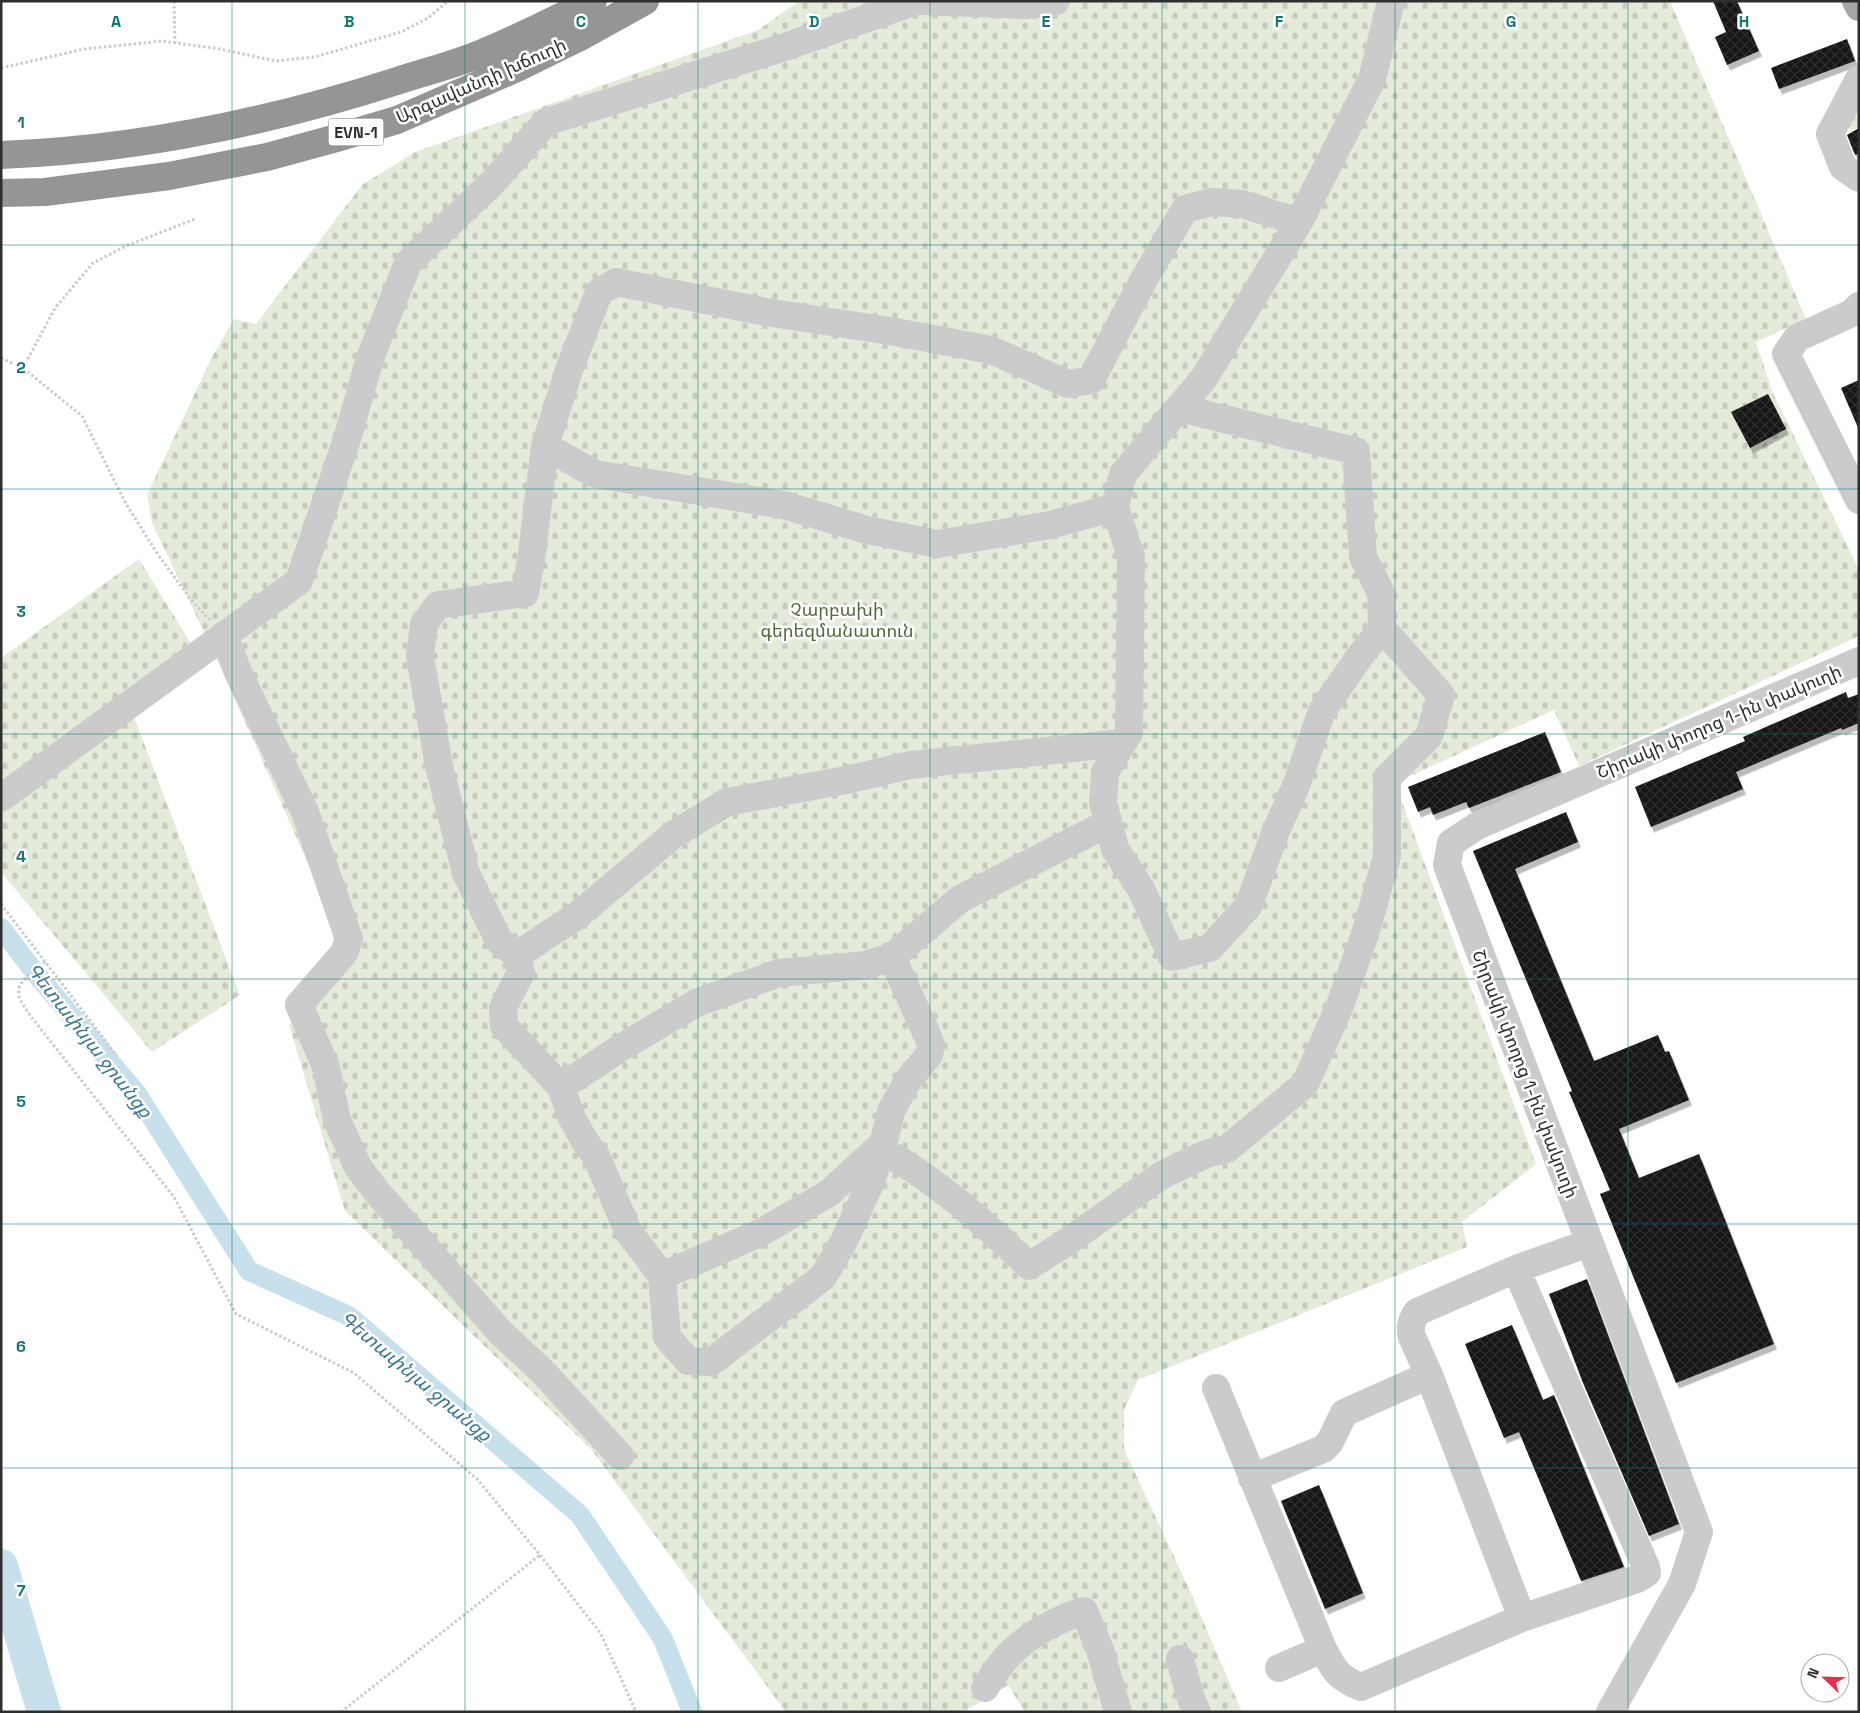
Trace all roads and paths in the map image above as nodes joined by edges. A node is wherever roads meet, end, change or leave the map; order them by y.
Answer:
1 (174, 1) edge
2 (448, 1) edge
3 (593, 1) edge
4 (645, 1) edge
5 (916, 1) edge
6 (920, 1) edge
7 (1056, 1) edge
8 (1390, 1) edge
9 (1856, 1) edge
10 (1859, 7) edge
11 (175, 43) junction
12 (1, 68) edge
13 (1859, 79) edge
14 (1, 155) edge
15 (1859, 178) edge
16 (1, 193) edge
17 (196, 219) dead end
18 (1299, 222) junction
19 (1859, 306) edge
20 (1, 358) edge
21 (23, 368) junction
22 (1179, 408) junction
23 (544, 446) junction
24 (1859, 500) edge
25 (1115, 506) junction
26 (1382, 628) junction
27 (224, 635) junction
28 (1859, 661) edge
29 (1123, 743) junction
30 (1, 798) edge
31 (1108, 823) junction
32 (1, 904) edge
33 (517, 955) junction
34 (892, 957) junction
35 (45, 962) junction
36 (117, 1056) dead end
37 (561, 1087) junction
38 (882, 1150) junction
39 (1589, 1243) junction
40 (1516, 1269) junction
41 (662, 1276) junction
42 (1429, 1375) junction
43 (1216, 1388) dead end
44 (620, 1456) dead end
45 (1252, 1478) junction
46 (540, 1555) junction
47 (1522, 1618) junction
48 (1323, 1650) junction
49 (1180, 1660) dead end
50 (1279, 1668) dead end
51 (985, 1688) dead end
52 (341, 1712) edge
53 (636, 1712) edge
54 (1118, 1712) edge
55 (1197, 1712) edge
56 (1610, 1712) edge

1 - 11 path
2 - 11 path
3 - 14 highway, Արգավանդի խճուղի / EVN-1
4 - 16 highway, Արգավանդի խճուղի / EVN-1
5 - 27 lane
6 - 7 lane
8 - 18 lane
9 - 10 main road
11 - 12 path
13 - 15 lane
17 - 21 path
18 - 22 lane
18 - 23 lane
19 - 24 lane
20 - 21 path
21 - 27 path
22 - 25 lane
22 - 26 lane
23 - 25 lane
23 - 33 lane
25 - 29 lane
26 - 31 lane
26 - 38 lane
27 - 30 lane
27 - 44 lane
28 - 39 lane, Շիրակի փողոց 1-ին փակուղի
29 - 31 lane
29 - 33 lane
31 - 34 lane
32 - 35 path
33 - 37 lane
34 - 37 lane
34 - 38 lane
35 - 36 path
35 - 46 path
37 - 41 lane
38 - 41 lane
38 - 41 lane
39 - 40 lane
39 - 56 lane, Շիրակի փողոց 1-ին փակուղի
40 - 42 lane
40 - 47 lane
42 - 45 lane
42 - 47 lane
43 - 45 lane
45 - 48 lane
46 - 52 path
46 - 53 path
47 - 48 lane
48 - 50 lane
49 - 55 lane
51 - 54 lane

